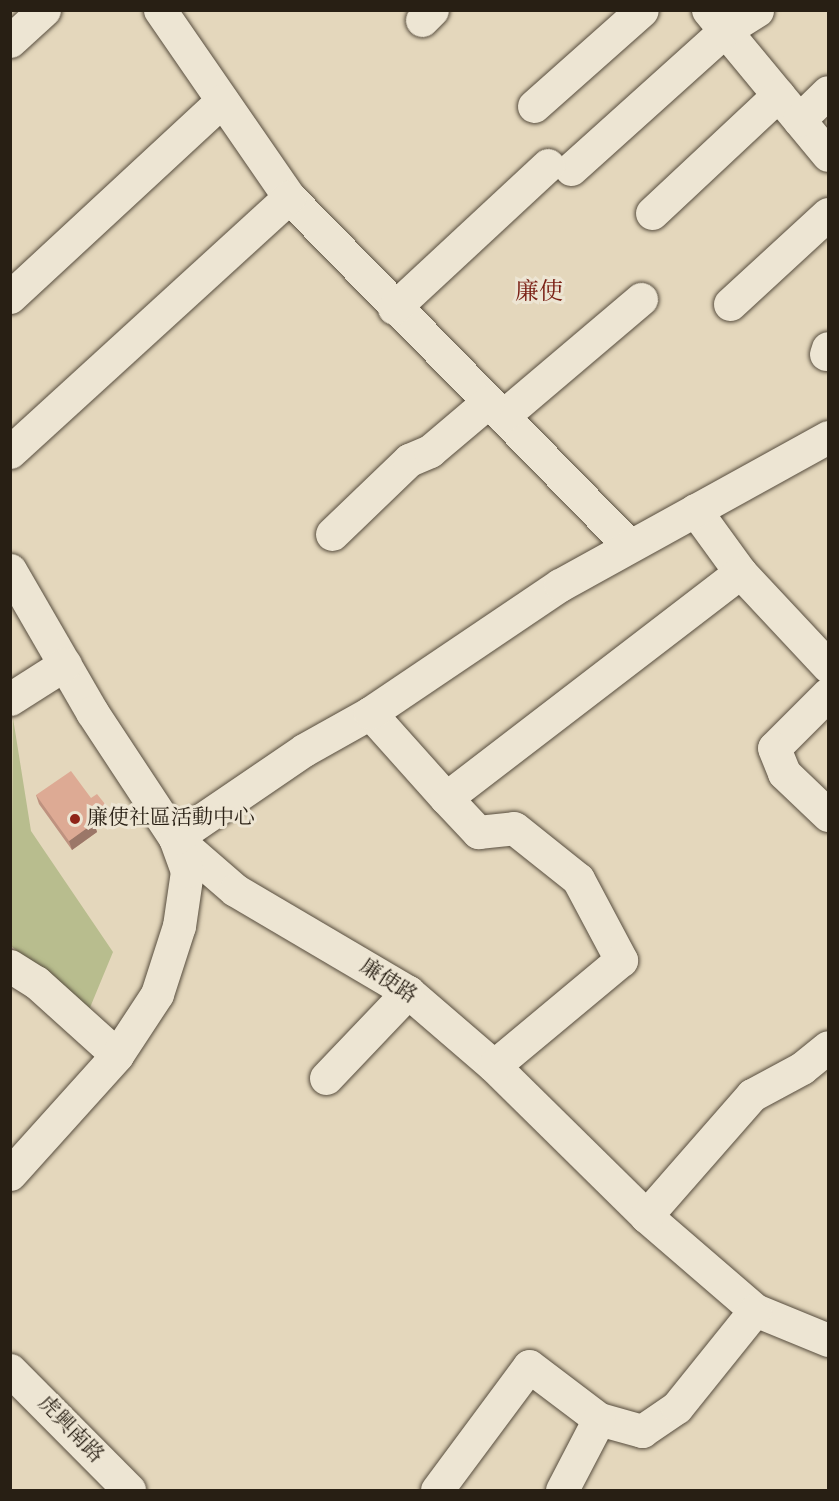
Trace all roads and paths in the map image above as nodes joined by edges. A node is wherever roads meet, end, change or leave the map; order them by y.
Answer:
1 (44, 10) edge
2 (160, 10) edge
3 (642, 10) edge
4 (757, 10) edge
5 (716, 21) edge
6 (10, 41) edge
7 (828, 92) edge
8 (778, 94) junction
9 (222, 101) junction
10 (534, 106) dead end
11 (800, 120) junction
12 (828, 155) edge
13 (289, 197) junction
14 (652, 213) dead end
15 (828, 214) edge
16 (10, 297) edge
17 (641, 299) dead end
18 (730, 304) dead end
19 (394, 308) junction
20 (495, 409) junction
21 (828, 437) edge
22 (10, 452) edge
23 (695, 510) junction
24 (332, 534) dead end
25 (629, 545) junction
26 (10, 570) edge
27 (740, 572) junction
28 (65, 664) junction
29 (828, 666) edge
30 (828, 694) edge
31 (10, 699) edge
32 (370, 713) junction
33 (446, 798) junction
34 (828, 815) edge
35 (175, 838) junction
36 (10, 966) edge
37 (408, 992) junction
38 (828, 1047) edge
39 (117, 1055) junction
40 (494, 1066) junction
41 (326, 1078) dead end
42 (10, 1174) edge
43 (646, 1216) junction
44 (755, 1310) junction
45 (828, 1340) edge
46 (10, 1370) edge
47 (599, 1419) junction
48 (129, 1491) edge
49 (437, 1491) edge
50 (562, 1491) edge

1 - 6 street
2 - 9 street
3 - 10 street
4 - 5 street
5 - 8 street
5 - 19 street
7 - 11 street
8 - 11 street
8 - 14 street
9 - 13 street
9 - 16 street
11 - 12 street
13 - 19 street
13 - 22 street
15 - 18 street
17 - 20 street
19 - 20 street
20 - 24 street
20 - 25 street
21 - 23 street
23 - 25 street
23 - 27 street
25 - 32 street
26 - 28 street, 廉使路
27 - 29 street
27 - 33 street
28 - 31 street
28 - 35 street, 廉使路
30 - 34 street
32 - 33 street
32 - 35 street
33 - 40 street
35 - 37 street, 廉使路
35 - 39 street
36 - 39 street
37 - 40 street, 廉使路
37 - 41 street
38 - 43 street
39 - 42 street
40 - 43 street, 廉使路
43 - 44 street, 廉使路
44 - 45 street, 廉使路
44 - 47 street
46 - 48 street, 虎興南路
47 - 49 street
47 - 50 street

